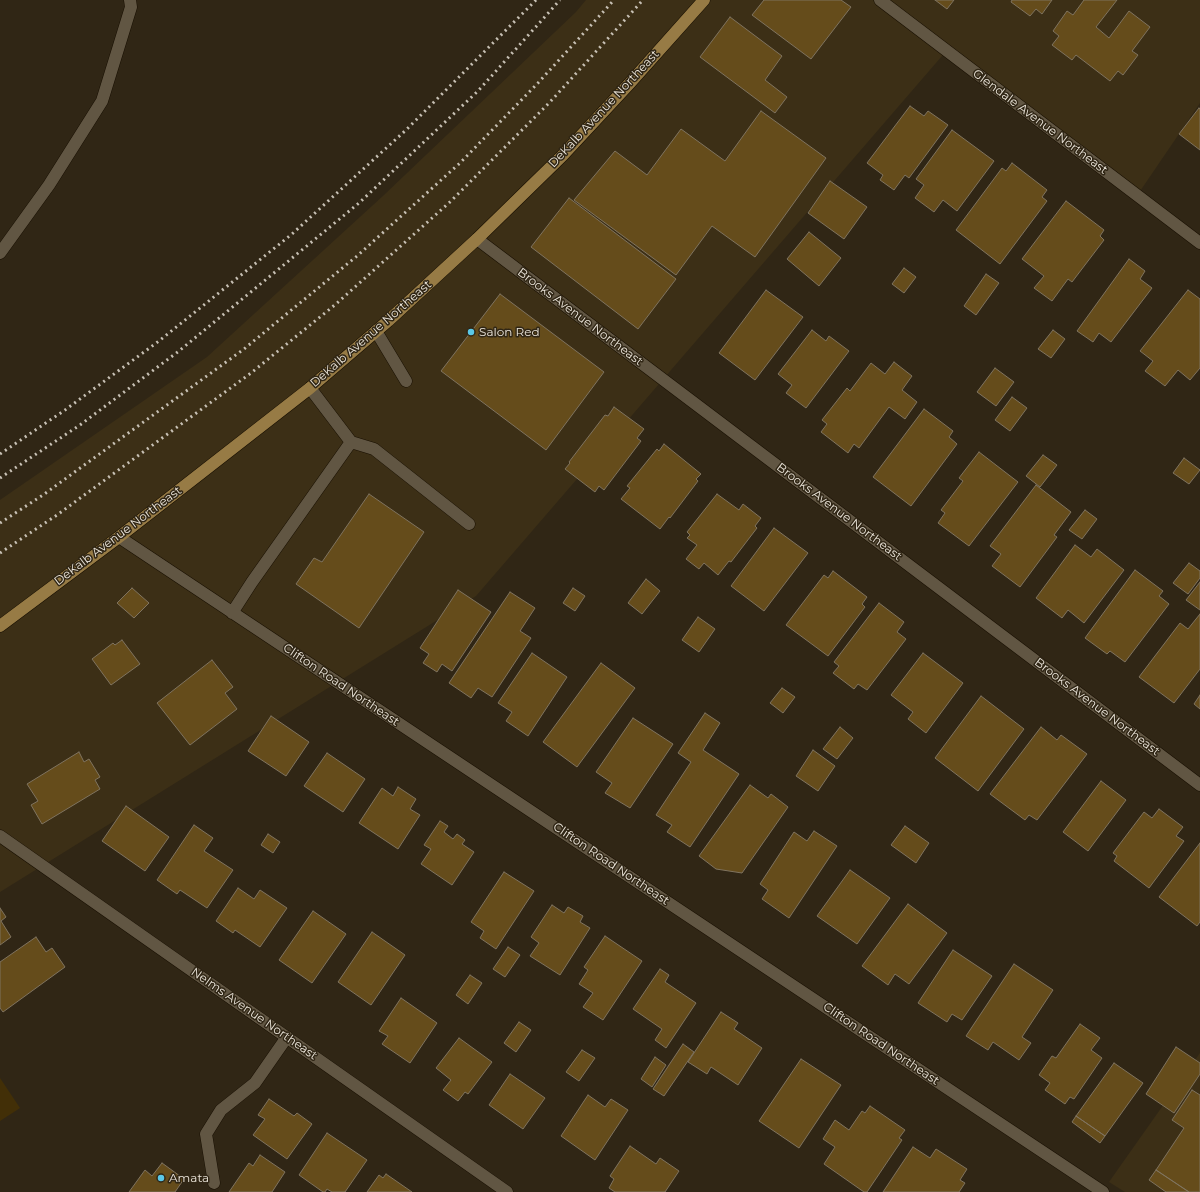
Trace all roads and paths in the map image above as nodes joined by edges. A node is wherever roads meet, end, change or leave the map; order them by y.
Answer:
1 (130, 0) edge
2 (704, 0) edge
3 (880, 0) edge
4 (477, 239) junction
5 (1200, 243) edge
6 (0, 253) edge
7 (376, 331) junction
8 (406, 381) dead end
9 (310, 388) junction
10 (351, 442) junction
11 (469, 524) dead end
12 (119, 537) junction
13 (232, 612) junction
14 (0, 626) edge
15 (1200, 785) edge
16 (0, 836) edge
17 (287, 1037) junction
18 (214, 1183) dead end
19 (507, 1192) edge
20 (1103, 1192) edge

1 - 6 street
2 - 4 main road, DeKalb Avenue Northeast
3 - 5 street, Glendale Avenue Northeast
4 - 7 main road, DeKalb Avenue Northeast
4 - 15 street, Brooks Avenue Northeast
7 - 8 street
7 - 9 main road, DeKalb Avenue Northeast
9 - 10 street
9 - 12 main road, DeKalb Avenue Northeast
10 - 11 street
10 - 13 street
12 - 13 street, Clifton Road Northeast
12 - 14 main road, DeKalb Avenue Northeast
13 - 20 street, Clifton Road Northeast
16 - 17 street, Nelms Avenue Northeast
17 - 18 street
17 - 19 street, Nelms Avenue Northeast

